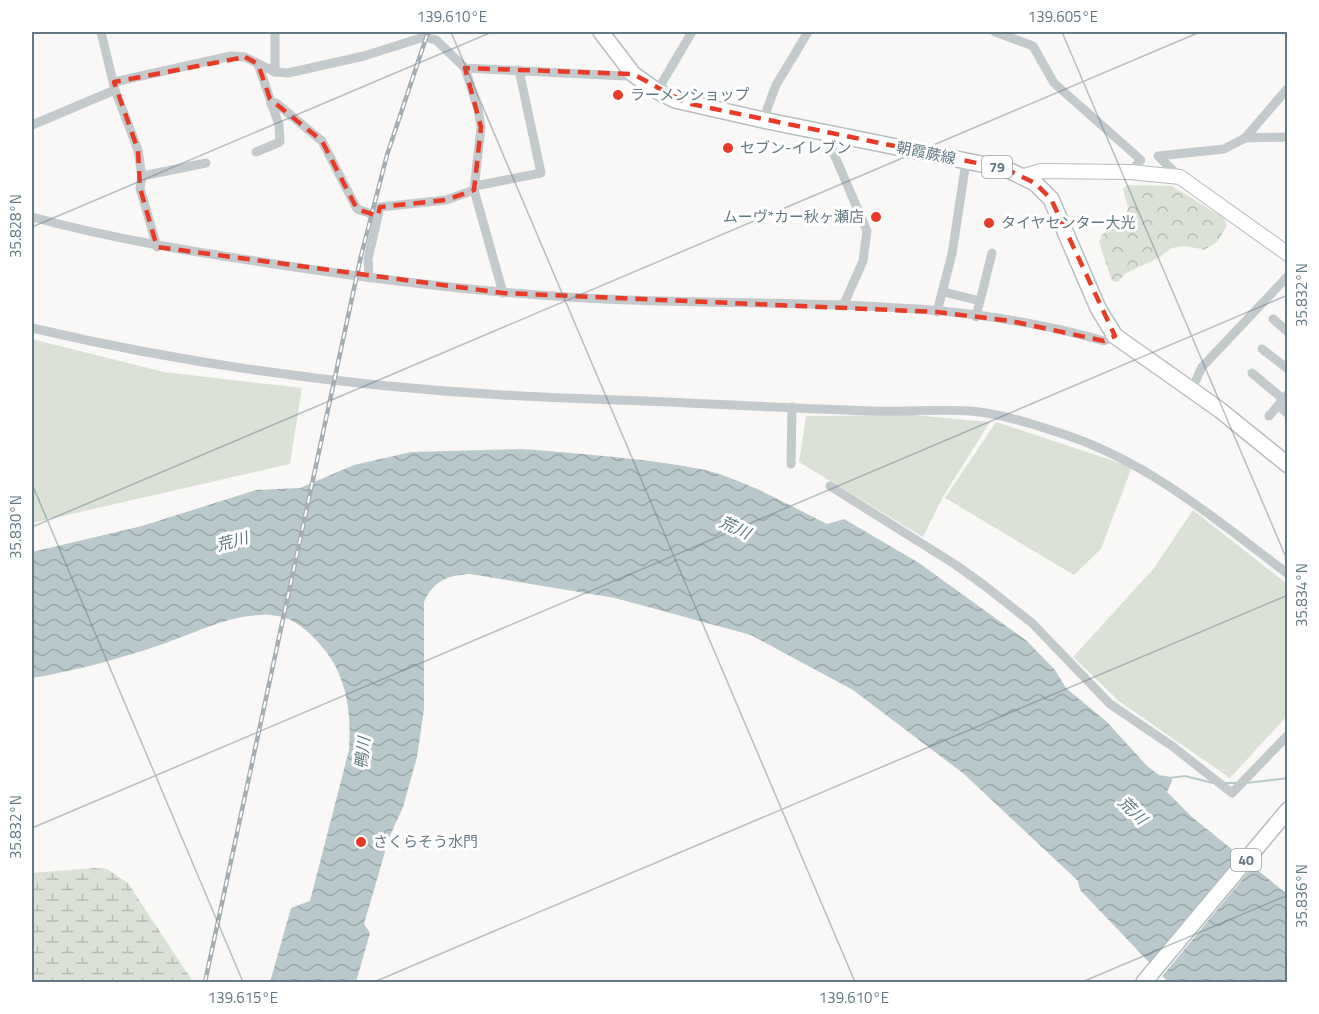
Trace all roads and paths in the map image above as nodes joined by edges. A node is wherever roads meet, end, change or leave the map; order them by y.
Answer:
1 (101, 32) edge
2 (274, 32) edge
3 (601, 32) edge
4 (692, 32) edge
5 (808, 32) edge
6 (995, 32) edge
7 (430, 34) edge
8 (258, 64) junction
9 (465, 68) junction
10 (519, 70) junction
11 (274, 72) junction
12 (633, 74) junction
13 (114, 86) junction
14 (1287, 88) edge
15 (657, 91) junction
16 (271, 104) junction
17 (763, 120) junction
18 (32, 125) edge
19 (825, 133) junction
20 (1287, 137) edge
21 (1245, 138) junction
22 (256, 152) dead end
23 (1158, 156) junction
24 (1141, 160) junction
25 (966, 162) junction
26 (206, 163) dead end
27 (1130, 172) junction
28 (142, 176) junction
29 (1024, 176) junction
30 (1180, 177) junction
31 (475, 188) junction
32 (378, 216) junction
33 (32, 217) edge
34 (157, 247) junction
35 (992, 253) dead end
36 (1287, 254) edge
37 (1287, 276) edge
38 (369, 278) junction
39 (502, 292) junction
40 (944, 292) junction
41 (980, 301) junction
42 (843, 306) junction
43 (937, 312) junction
44 (976, 317) junction
45 (1273, 319) dead end
46 (32, 328) edge
47 (1287, 332) edge
48 (1115, 336) junction
49 (1262, 349) dead end
50 (1287, 369) edge
51 (1252, 373) dead end
52 (1191, 391) junction
53 (1283, 399) edge
54 (792, 407) junction
55 (1287, 414) edge
56 (1269, 416) dead end
57 (791, 464) dead end
58 (1287, 465) edge
59 (830, 486) dead end
60 (1287, 574) edge
61 (1287, 735) edge
62 (1287, 810) edge
63 (1144, 982) edge

1 - 13 street
2 - 11 street
3 - 12 main road, 朝霞蕨線 / 79
4 - 15 street
5 - 17 street
6 - 24 street
7 - 9 street
7 - 11 street
8 - 11 street
8 - 13 street
8 - 16 street
9 - 10 street
9 - 31 street
10 - 12 street
10 - 31 street
12 - 15 main road, 朝霞蕨線 / 79
13 - 18 street
13 - 28 street
14 - 21 street
15 - 17 main road, 朝霞蕨線 / 79
16 - 22 street
16 - 32 street
17 - 19 main road, 朝霞蕨線 / 79
19 - 25 main road, 朝霞蕨線 / 79
19 - 42 street
20 - 21 street
21 - 23 street
23 - 24 street
23 - 30 street
24 - 27 street
25 - 29 main road, 朝霞蕨線 / 79
25 - 40 street
26 - 28 street
27 - 29 street
27 - 30 street
28 - 34 street
29 - 48 main road, 朝霞蕨線 / 79
30 - 36 street
31 - 32 street
31 - 39 street
32 - 38 street
33 - 34 street
34 - 38 street
35 - 41 street
37 - 52 street
38 - 39 street
39 - 42 street
40 - 41 street
40 - 43 street
41 - 44 street
42 - 43 street
43 - 44 street
44 - 48 street
45 - 47 street
46 - 54 street
48 - 52 main road, 朝霞蕨線 / 79
49 - 50 street
51 - 53 street
52 - 58 main road, 朝霞蕨線 / 79
53 - 55 street
53 - 56 street
54 - 57 street
54 - 60 street
59 - 61 street
62 - 63 main road, 40

